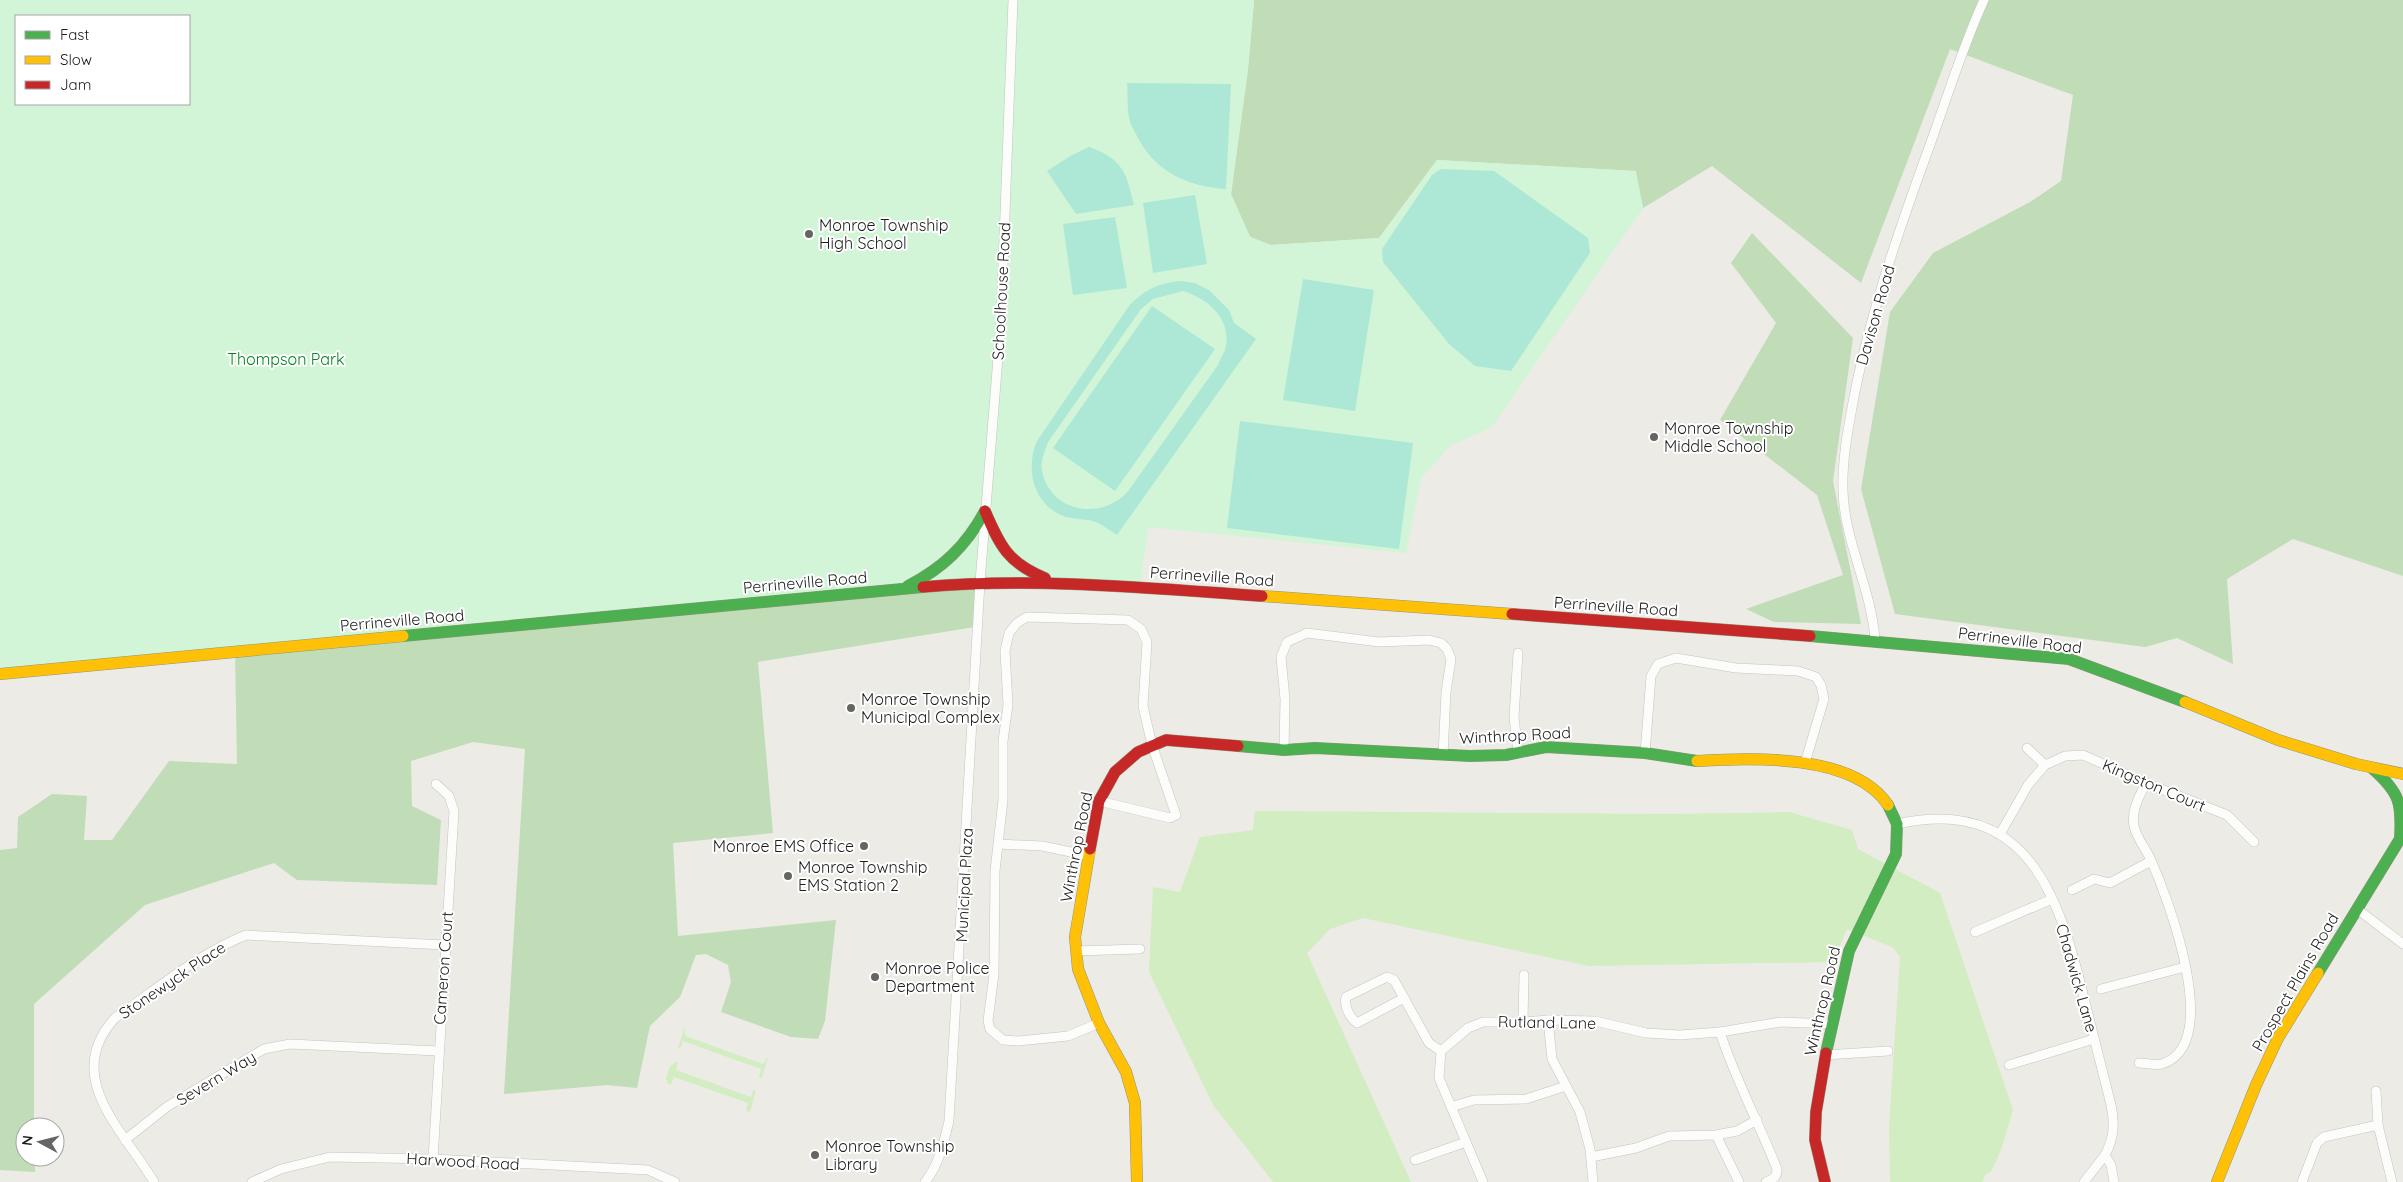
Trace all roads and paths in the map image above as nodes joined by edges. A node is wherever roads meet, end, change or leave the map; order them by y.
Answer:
1 (1013, 0) edge
2 (1984, 0) edge
3 (985, 510) junction
4 (980, 582) junction
5 (1056, 582) junction
6 (900, 590) junction
7 (1875, 641) junction
8 (1518, 653) dead end
9 (0, 674) edge
10 (1152, 745) junction
11 (2027, 748) dead end
12 (1284, 750) junction
13 (1518, 753) junction
14 (1645, 754) junction
15 (1443, 755) junction
16 (1805, 764) junction
17 (2045, 765) junction
18 (2373, 768) junction
19 (2403, 774) edge
20 (2146, 783) junction
21 (436, 784) dead end
22 (1099, 801) junction
23 (1897, 824) junction
24 (2000, 834) junction
25 (2402, 837) edge
26 (2254, 842) dead end
27 (999, 844) junction
28 (1090, 856) junction
29 (2151, 861) junction
30 (2072, 890) dead end
31 (2052, 898) junction
32 (2357, 909) junction
33 (1975, 932) dead end
34 (2403, 944) edge
35 (444, 945) junction
36 (1140, 949) dead end
37 (1076, 951) junction
38 (2185, 967) junction
39 (1524, 975) dead end
40 (2101, 989) dead end
41 (1404, 998) junction
42 (1548, 1020) junction
43 (1524, 1022) junction
44 (1099, 1023) junction
45 (1832, 1024) junction
46 (1720, 1032) junction
47 (2094, 1038) junction
48 (438, 1051) junction
49 (1441, 1051) junction
50 (1888, 1051) dead end
51 (1826, 1055) junction
52 (2140, 1063) dead end
53 (2009, 1065) dead end
54 (1566, 1086) junction
55 (2376, 1091) dead end
56 (1451, 1107) junction
57 (1758, 1120) junction
58 (2378, 1125) junction
59 (1716, 1134) junction
60 (125, 1140) junction
61 (1466, 1142) junction
62 (2105, 1155) junction
63 (1591, 1157) junction
64 (433, 1159) junction
65 (1415, 1160) dead end
66 (154, 1182) edge
67 (252, 1182) edge
68 (675, 1182) edge
69 (925, 1182) edge
70 (1137, 1182) edge
71 (1483, 1182) edge
72 (1593, 1182) edge
73 (1739, 1182) edge
74 (1766, 1182) edge
75 (1825, 1182) edge
76 (2084, 1182) edge
77 (2114, 1182) edge
78 (2218, 1182) edge
79 (2302, 1182) edge
80 (2392, 1182) edge

1 - 3 street, Schoolhouse Road
2 - 7 street, Davison Road
3 - 4 street, Schoolhouse Road
3 - 5 street
3 - 6 street
4 - 5 street, Perrineville Road
4 - 6 street, Perrineville Road
4 - 69 street, Municipal Plaza
5 - 7 street, Perrineville Road
6 - 9 street, Perrineville Road
7 - 18 street, Perrineville Road
8 - 13 street
10 - 12 street, Winthrop Road
10 - 22 street, Winthrop Road
10 - 22 street
10 - 27 street
11 - 17 street
12 - 15 street, Winthrop Road
12 - 15 street
13 - 14 street, Winthrop Road
13 - 15 street, Winthrop Road
14 - 16 street, Winthrop Road
14 - 16 street
16 - 23 street, Winthrop Road
17 - 20 street, Kingston Court
17 - 24 street, Kingston Court
18 - 19 street, Perrineville Road
18 - 25 street
20 - 26 street, Kingston Court
20 - 29 street
21 - 35 street, Cameron Court
22 - 28 street, Winthrop Road
23 - 24 street, Chadwick Lane
23 - 45 street, Winthrop Road
24 - 31 street, Chadwick Lane
25 - 32 street, Prospect Plains Road
27 - 28 street
27 - 44 street
28 - 37 street, Winthrop Road
29 - 30 street
29 - 38 street
31 - 33 street
31 - 47 street, Chadwick Lane
32 - 34 street
32 - 78 street, Prospect Plains Road
35 - 48 street, Cameron Court
35 - 60 street, Stonewyck Place
36 - 37 street
37 - 44 street, Winthrop Road
38 - 40 street
38 - 52 street
39 - 43 street
41 - 41 street
41 - 49 street
42 - 43 street, Rutland Lane
42 - 46 street, Rutland Lane
42 - 54 street
43 - 49 street, Rutland Lane
44 - 70 street, Winthrop Road
45 - 46 street, Rutland Lane
45 - 51 street, Winthrop Road
46 - 57 street
47 - 53 street
47 - 62 street, Chadwick Lane
48 - 60 street, Severn Way
48 - 64 street, Cameron Court
49 - 56 street
50 - 51 street
51 - 75 street, Winthrop Road
54 - 56 street
54 - 63 street
55 - 58 street
56 - 61 street
57 - 59 street
57 - 74 street
58 - 79 street
58 - 80 street
59 - 63 street
59 - 73 street
60 - 66 street, Stonewyck Place
61 - 65 street
61 - 71 street
62 - 76 street, Chadwick Lane
62 - 77 street
63 - 72 street
64 - 67 street, Harwood Road
64 - 68 street, Harwood Road

